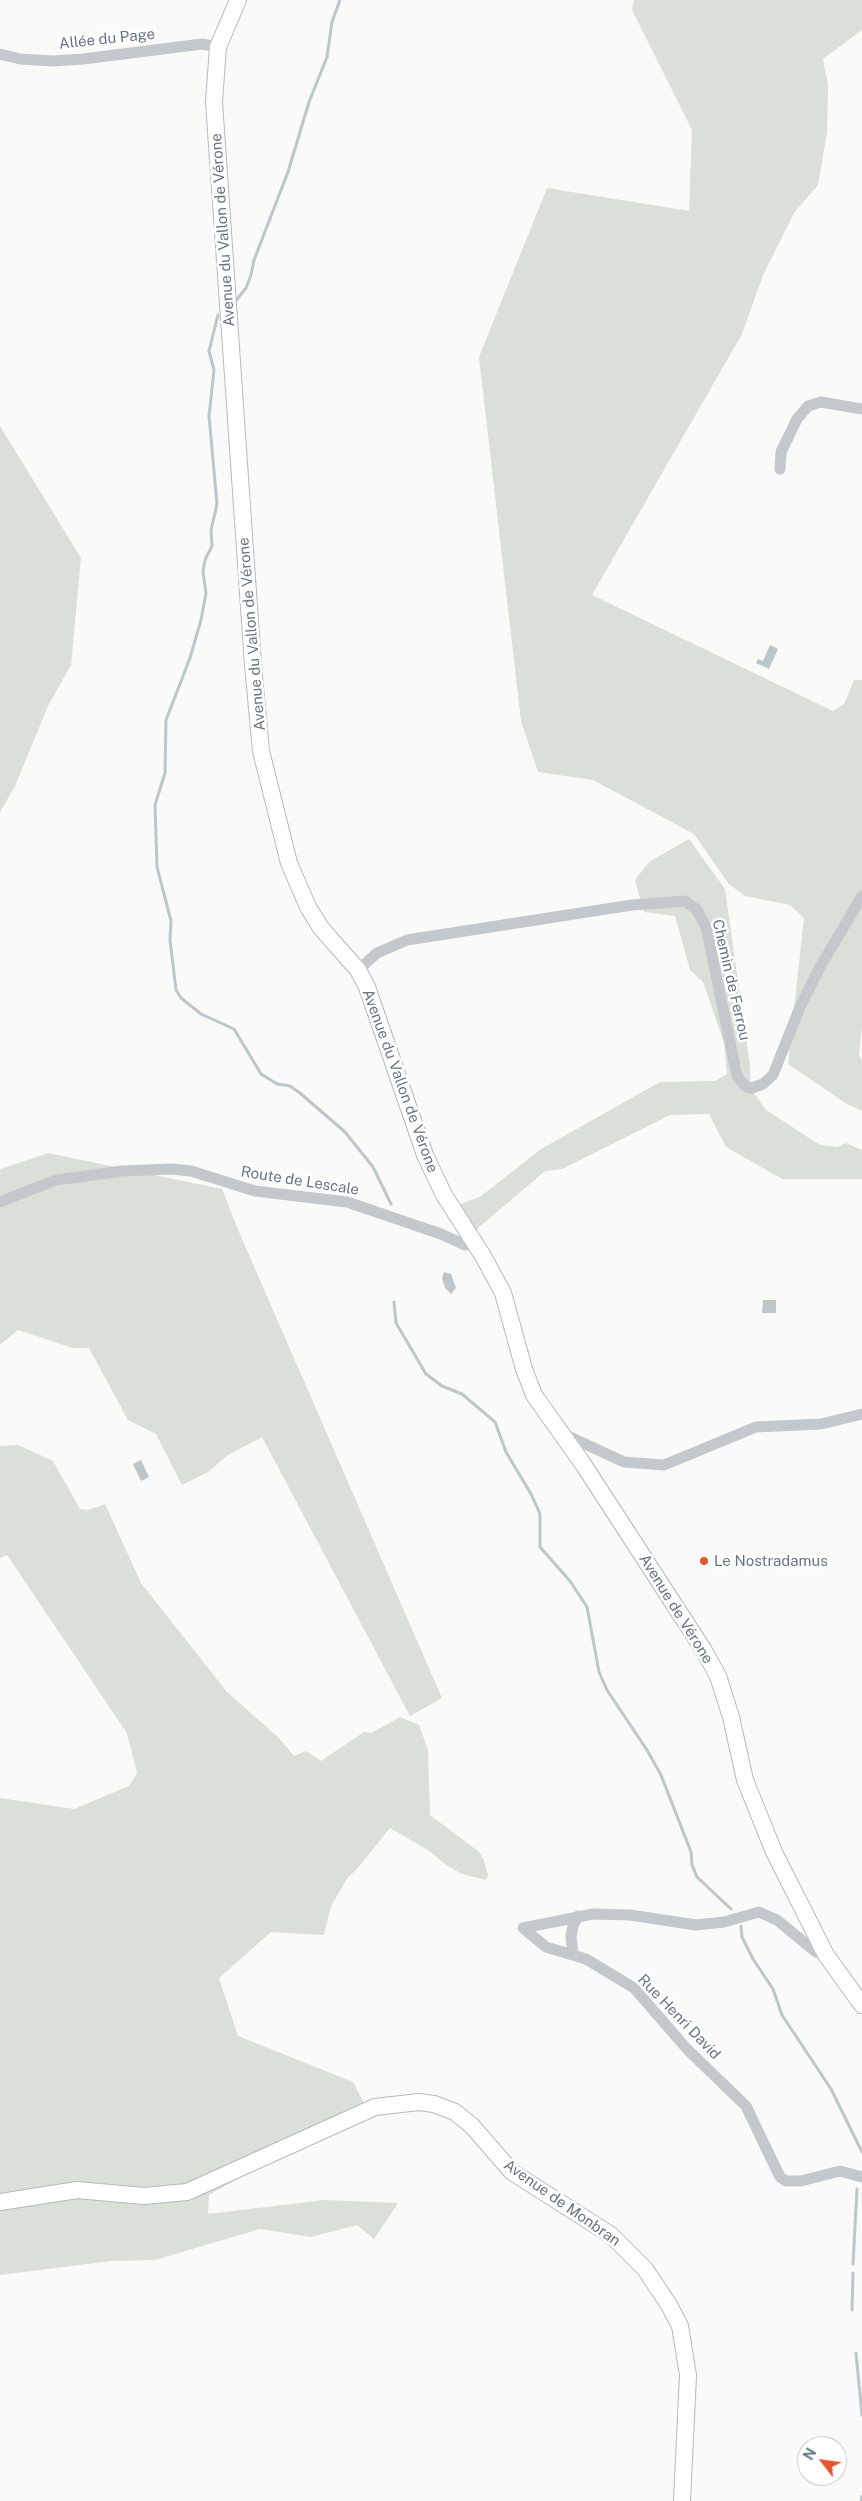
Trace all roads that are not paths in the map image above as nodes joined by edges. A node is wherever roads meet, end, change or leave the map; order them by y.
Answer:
1 (238, 0) edge
2 (218, 47) junction
3 (0, 54) edge
4 (862, 409) edge
5 (780, 469) dead end
6 (862, 896) edge
7 (358, 970) junction
8 (0, 1202) edge
9 (463, 1227) joint
10 (474, 1244) junction
11 (862, 1414) edge
12 (563, 1438) junction
13 (578, 1916) junction
14 (573, 1955) junction
15 (826, 1955) junction
16 (862, 2005) edge
17 (862, 2176) edge
18 (0, 2202) edge
19 (682, 2501) edge

1 - 2 main road, Avenue du Vallon de Vérone
2 - 3 street, Allée du Page
2 - 7 main road, Avenue du Vallon de Vérone
4 - 5 street
6 - 7 street, Chemin de Ferrou
7 - 9 main road, Avenue du Vallon de Vérone
8 - 10 street, Route de Lescale
9 - 10 main road, Avenue de Vérone
10 - 12 main road, Avenue de Vérone
11 - 12 street
12 - 15 main road, Avenue de Vérone
13 - 14 street
13 - 14 street, Rue Henri David
13 - 15 street, Rue Henri David
14 - 17 street, Rue Henri David
15 - 16 main road, Avenue de Vérone
18 - 19 main road, Avenue de Monbran

